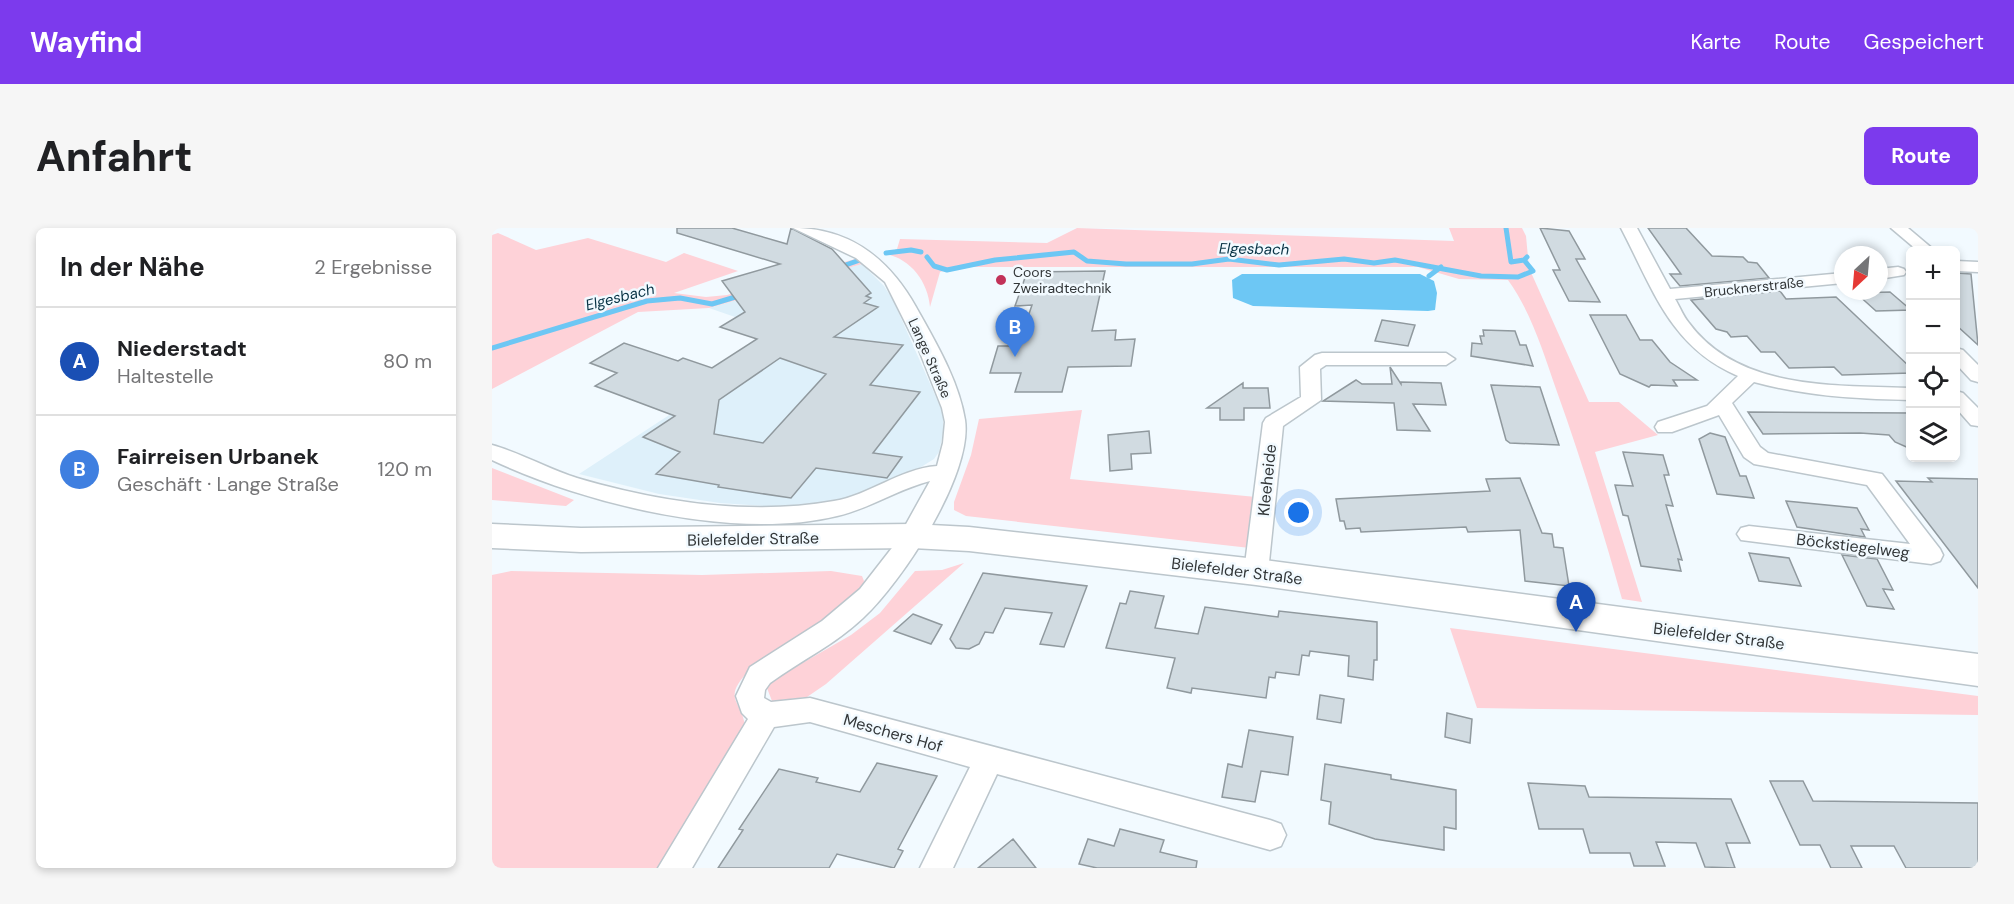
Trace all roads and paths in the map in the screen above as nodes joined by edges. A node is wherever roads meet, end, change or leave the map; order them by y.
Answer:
1 (801, 228) edge
2 (1629, 228) edge
3 (1899, 228) edge
4 (1921, 246) edge
5 (1960, 266) edge
6 (1978, 267) edge
7 (1898, 272) dead end
8 (1888, 273) edge
9 (1834, 279) edge
10 (1665, 295) junction
11 (1960, 358) edge
12 (1446, 359) dead end
13 (1751, 374) junction
14 (1978, 376) edge
15 (1906, 394) edge
16 (1978, 394) edge
17 (1960, 396) edge
18 (1960, 400) edge
19 (1722, 403) junction
20 (1978, 420) edge
21 (1665, 427) dead end
22 (492, 452) edge
23 (946, 472) junction
24 (1749, 534) dead end
25 (492, 536) edge
26 (912, 536) junction
27 (1256, 572) junction
28 (1978, 670) edge
29 (766, 715) junction
30 (989, 760) junction
31 (1270, 835) dead end
32 (674, 868) edge
33 (936, 868) edge

1 - 23 street, Lange Straße
2 - 10 street
3 - 4 street
5 - 6 street
7 - 8 street
9 - 10 street, Brucknerstraße
10 - 13 street
11 - 14 street
12 - 27 street, Kleeheide
13 - 15 street
13 - 19 street
16 - 17 street
18 - 20 street
19 - 21 street
19 - 24 street, Böckstiegelweg
22 - 23 street, Bielefelder Straße
23 - 26 street, Lange Straße
25 - 26 main road, Bielefelder Straße
26 - 27 main road, Bielefelder Straße
26 - 29 street
27 - 28 main road, Bielefelder Straße
29 - 30 street, Meschers Hof
29 - 32 street
30 - 31 street, Meschers Hof
30 - 33 street

